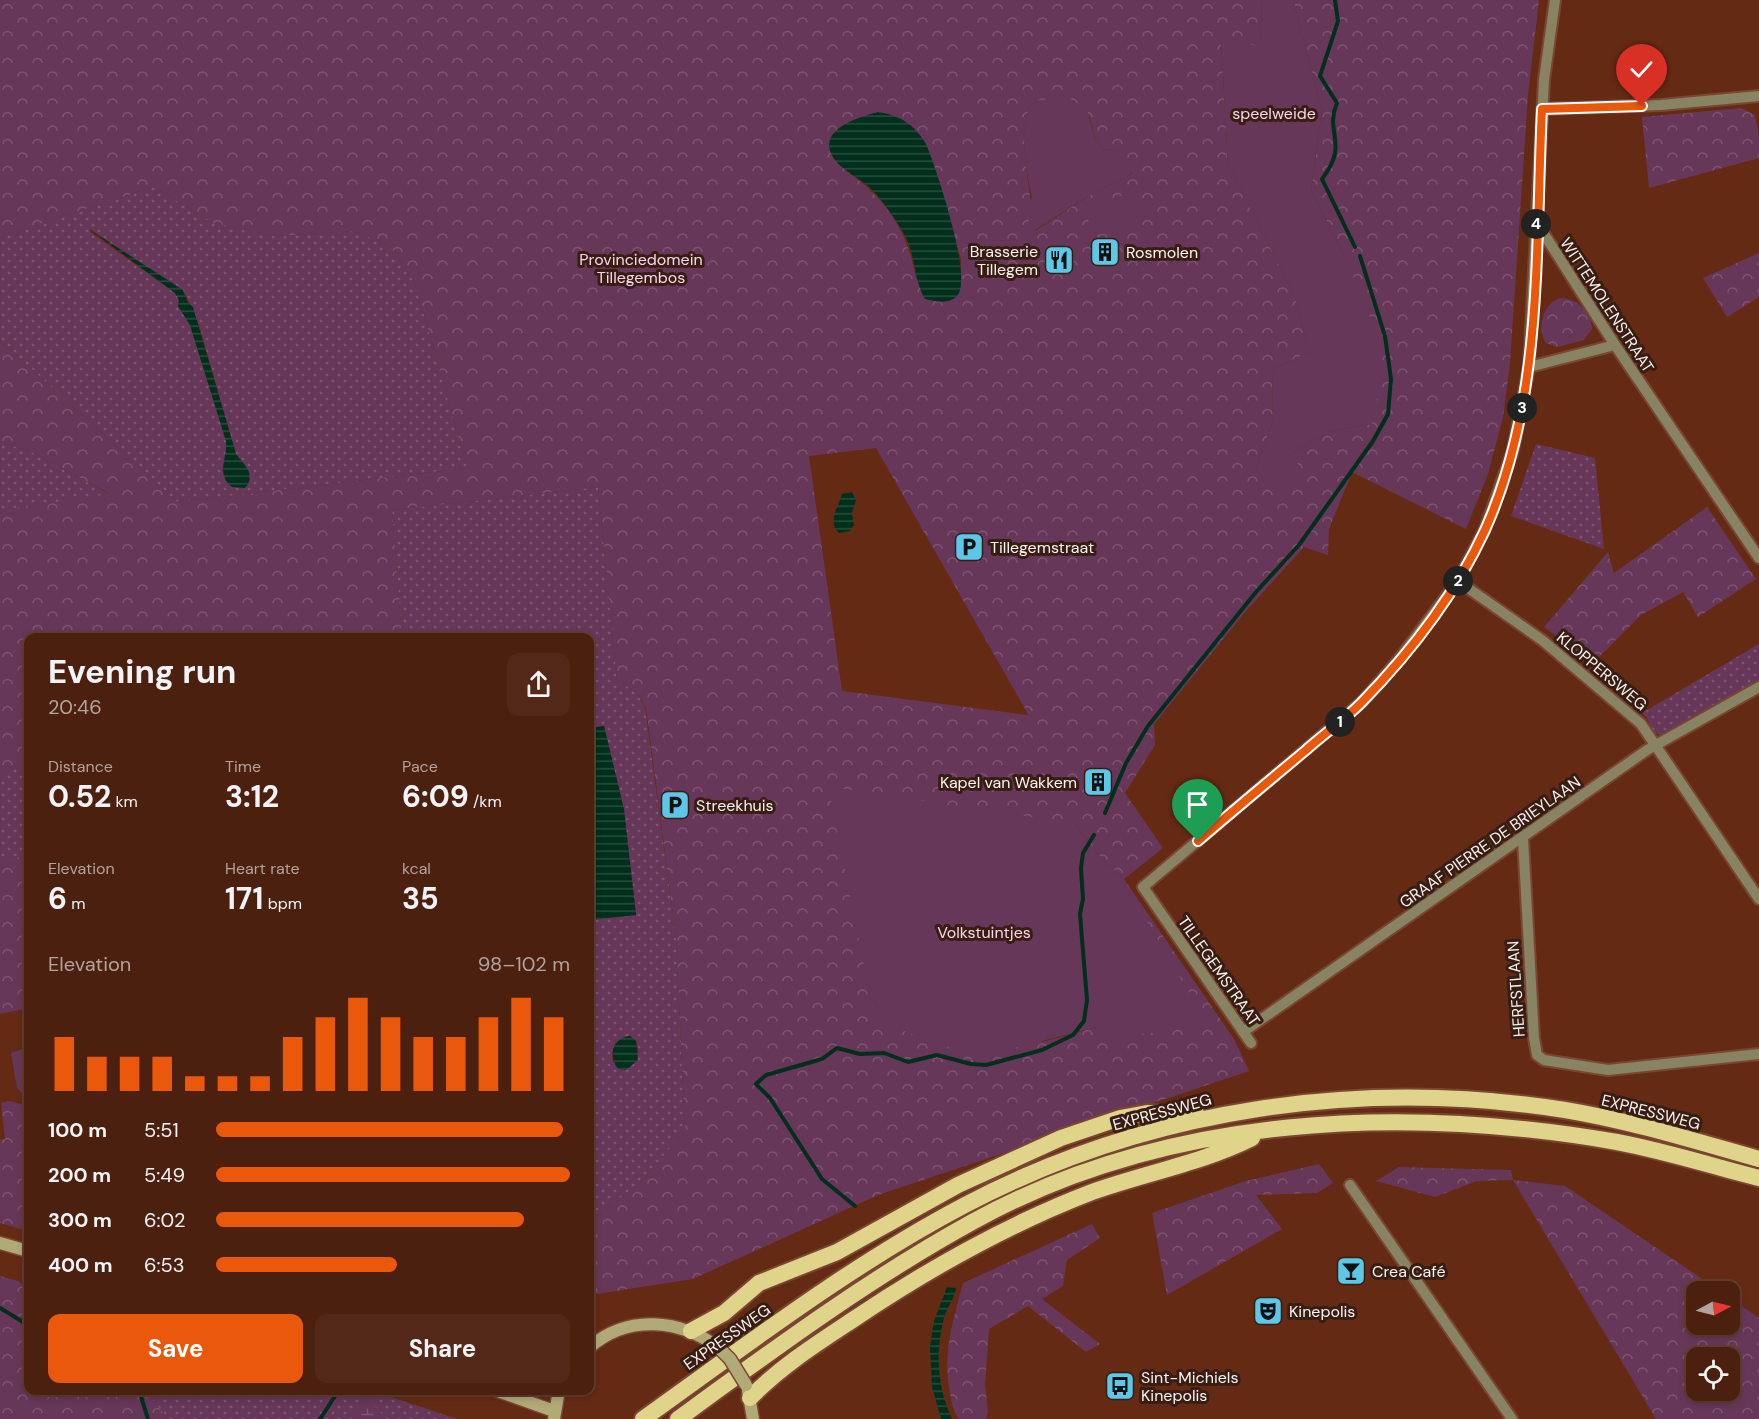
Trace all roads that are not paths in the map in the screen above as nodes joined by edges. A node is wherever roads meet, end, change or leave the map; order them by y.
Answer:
1 (1555, 0) edge
2 (1759, 96) edge
3 (1542, 109) junction
4 (1536, 223) junction
5 (1615, 345) junction
6 (1529, 368) junction
7 (1759, 558) edge
8 (1458, 581) junction
9 (1759, 687) edge
10 (1656, 746) junction
11 (1522, 839) junction
12 (1759, 899) edge
13 (1243, 1032) junction
14 (1251, 1043) dead end
15 (1759, 1054) edge
16 (1210, 1116) junction
17 (1266, 1131) junction
18 (1759, 1159) edge
19 (1759, 1178) edge
20 (1350, 1185) dead end
21 (0, 1243) edge
22 (24, 1250) edge
23 (691, 1330) junction
24 (594, 1344) edge
25 (748, 1392) junction
26 (507, 1395) edge
27 (558, 1395) edge
28 (554, 1415) edge
29 (643, 1419) edge
30 (678, 1419) edge
31 (753, 1419) edge
32 (1512, 1419) edge

1 - 3 street
2 - 3 street
3 - 4 street
4 - 5 street, WITTEMOLENSTRAAT
4 - 6 street
5 - 6 street
5 - 7 street, WITTEMOLENSTRAAT
6 - 8 street
8 - 10 street, KLOPPERSWEG
8 - 13 street, TILLEGEMSTRAAT
9 - 10 street, GRAAF PIERRE DE BRIEYLAAN
10 - 11 street, GRAAF PIERRE DE BRIEYLAAN
10 - 12 street, KLOPPERSWEG
11 - 13 street, GRAAF PIERRE DE BRIEYLAAN
11 - 15 street, HERFSTLAAN
13 - 14 street, TILLEGEMSTRAAT
16 - 18 highway, EXPRESSWEG
16 - 23 highway
16 - 29 highway, EXPRESSWEG
17 - 19 highway
17 - 25 highway
17 - 30 highway
20 - 32 street
21 - 22 main road
23 - 24 main road
23 - 25 main road, bridge
25 - 31 main road
26 - 28 main road
27 - 28 main road

